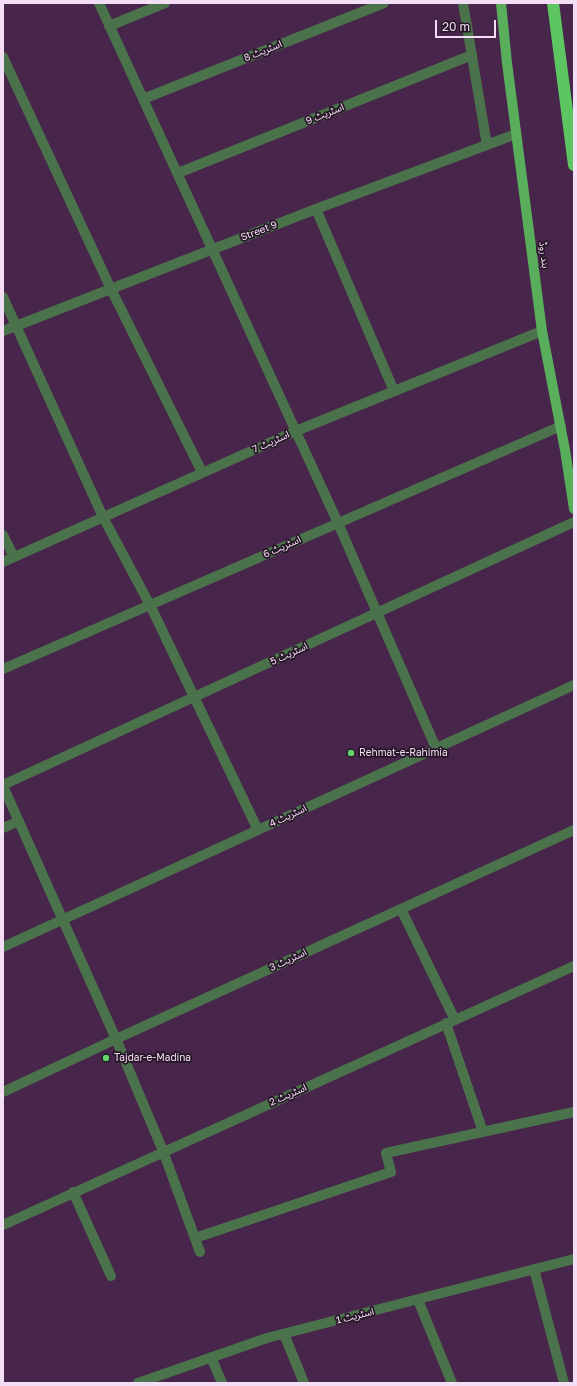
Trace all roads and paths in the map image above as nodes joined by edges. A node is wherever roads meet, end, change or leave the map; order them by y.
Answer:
1 (99, 3) edge
2 (166, 3) edge
3 (384, 3) edge
4 (463, 3) edge
5 (501, 3) edge
6 (553, 3) edge
7 (109, 26) junction
8 (472, 55) junction
9 (3, 57) edge
10 (143, 99) junction
11 (516, 134) junction
12 (487, 146) junction
13 (574, 165) edge
14 (178, 173) junction
15 (316, 209) junction
16 (213, 249) junction
17 (111, 289) junction
18 (3, 297) edge
19 (16, 325) junction
20 (3, 331) edge
21 (542, 331) junction
22 (394, 391) junction
23 (560, 426) junction
24 (296, 431) junction
25 (202, 472) junction
26 (574, 509) edge
27 (103, 517) junction
28 (574, 522) edge
29 (338, 523) junction
30 (3, 535) edge
31 (14, 557) junction
32 (3, 562) edge
33 (150, 605) junction
34 (377, 613) junction
35 (3, 669) edge
36 (574, 685) edge
37 (194, 697) junction
38 (436, 748) junction
39 (3, 785) edge
40 (19, 821) junction
41 (3, 828) edge
42 (258, 830) junction
43 (574, 830) edge
44 (401, 908) junction
45 (63, 920) junction
46 (3, 947) edge
47 (574, 966) edge
48 (451, 1022) junction
49 (116, 1039) junction
50 (3, 1092) edge
51 (574, 1112) edge
52 (484, 1132) junction
53 (163, 1151) junction
54 (72, 1192) junction
55 (3, 1225) edge
56 (195, 1238) junction
57 (200, 1252) dead end
58 (574, 1258) edge
59 (534, 1269) junction
60 (111, 1276) dead end
61 (418, 1300) junction
62 (284, 1334) junction
63 (211, 1357) junction
64 (138, 1383) edge
65 (222, 1383) edge
66 (304, 1383) edge
67 (452, 1383) edge
68 (564, 1383) edge

1 - 7 street
2 - 7 street
3 - 10 street, اسٹریٹ 8
4 - 8 street
5 - 11 main road, بند روڈ
6 - 13 highway
7 - 10 street
8 - 12 street
8 - 14 street, اسٹریٹ 9
9 - 17 street
10 - 14 street
11 - 12 street, Street 9
11 - 21 main road, بند روڈ
12 - 15 street, Street 9
14 - 16 street
15 - 16 street, Street 9
15 - 22 street
16 - 17 street, Street 9
16 - 24 street
17 - 19 street, Street 9
17 - 25 street
18 - 19 street
19 - 20 street, Street 9
19 - 27 street
21 - 22 street, اسٹریٹ 7
21 - 23 main road, بند روڈ
22 - 24 street, اسٹریٹ 7
23 - 26 main road, بند روڈ
23 - 29 street, اسٹریٹ 6
24 - 25 street, اسٹریٹ 7
24 - 29 street
25 - 27 street, اسٹریٹ 7
27 - 31 street, اسٹریٹ 7
27 - 33 street
28 - 34 street, اسٹریٹ 5
29 - 33 street, اسٹریٹ 6
29 - 34 street
30 - 31 street
31 - 32 street, اسٹریٹ 7
33 - 35 street, اسٹریٹ 6
33 - 37 street
34 - 37 street, اسٹریٹ 5
34 - 38 street
36 - 38 street, اسٹریٹ 4
37 - 39 street, اسٹریٹ 5
37 - 42 street
38 - 42 street, اسٹریٹ 4
39 - 40 street
40 - 41 street
40 - 45 street
42 - 45 street, اسٹریٹ 4
43 - 44 street, اسٹریٹ 3
44 - 48 street
44 - 49 street, اسٹریٹ 3
45 - 46 street, اسٹریٹ 4
45 - 49 street
47 - 48 street, اسٹریٹ 2
48 - 52 street
48 - 53 street, اسٹریٹ 2
49 - 50 street, اسٹریٹ 3
49 - 53 street
51 - 52 street
52 - 56 street
53 - 54 street, اسٹریٹ 2
53 - 56 street
54 - 55 street, اسٹریٹ 2
54 - 60 street
56 - 57 street
58 - 59 street, اسٹریٹ 1
59 - 61 street, اسٹریٹ 1
59 - 68 street
61 - 62 street, اسٹریٹ 1
61 - 67 street
62 - 63 street, اسٹریٹ 1
62 - 66 street
63 - 64 street, اسٹریٹ 1
63 - 65 street

